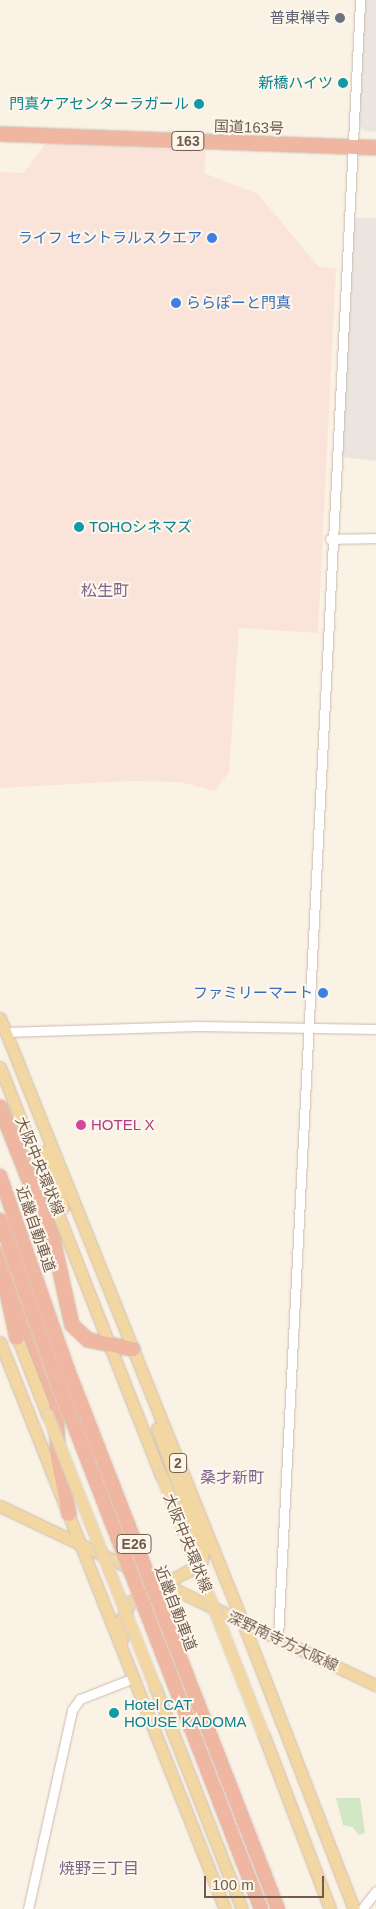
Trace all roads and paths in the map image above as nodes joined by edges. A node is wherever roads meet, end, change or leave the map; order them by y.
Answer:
1 (360, 0) edge
2 (0, 126) edge
3 (0, 134) edge
4 (376, 139) edge
5 (351, 143) junction
6 (376, 148) edge
7 (376, 538) edge
8 (330, 539) junction
9 (0, 1018) edge
10 (308, 1028) junction
11 (376, 1029) edge
12 (6, 1032) junction
13 (0, 1067) edge
14 (28, 1086) junction
15 (0, 1107) edge
16 (0, 1176) edge
17 (0, 1220) edge
18 (0, 1254) edge
19 (76, 1257) junction
20 (0, 1263) edge
21 (4, 1294) edge
22 (17, 1338) joint
23 (0, 1342) edge
24 (109, 1345) junction
25 (133, 1349) junction
26 (150, 1395) junction
27 (0, 1506) edge
28 (69, 1514) junction
29 (82, 1545) junction
30 (162, 1584) junction
31 (243, 1623) junction
32 (278, 1638) junction
33 (122, 1648) junction
34 (134, 1678) junction
35 (376, 1685) edge
36 (196, 1836) junction
37 (376, 1891) edge
38 (28, 1909) edge
39 (225, 1909) edge
40 (233, 1909) edge
41 (242, 1909) edge
42 (260, 1909) edge
43 (278, 1909) edge
44 (330, 1909) edge
45 (354, 1909) edge
46 (362, 1909) edge

1 - 5 street
2 - 5 highway, 国道163号 / 163
3 - 5 highway, 国道163号 / 163
4 - 5 highway, 国道163号 / 163
5 - 6 highway, 国道163号 / 163
5 - 8 street
7 - 8 street
8 - 10 street
9 - 12 main road, 2
10 - 11 street
10 - 12 street
10 - 32 street
12 - 14 main road, 2
13 - 19 main road, 大阪中央環状線 / 2
14 - 19 main road
14 - 25 main road, 2
15 - 24 highway
16 - 43 highway, 近畿自動車道 / E26, bridge
17 - 42 highway, 近畿自動車道 / E26, bridge
18 - 28 highway
19 - 24 main road, 大阪中央環状線 / 2
20 - 21 highway
21 - 22 highway
22 - 41 main road, bridge
23 - 28 main road
24 - 25 highway
24 - 44 main road, 大阪中央環状線 / 2, bridge
25 - 26 main road, 2
26 - 30 main road
26 - 31 main road, 2
27 - 29 main road, 深野南寺方大阪線
28 - 29 main road
29 - 30 main road, 深野南寺方大阪線
29 - 33 main road
30 - 31 main road, 深野南寺方大阪線
30 - 33 main road
31 - 32 main road, 深野南寺方大阪線
31 - 45 main road, 2
32 - 35 main road, 深野南寺方大阪線
33 - 34 main road
34 - 36 main road
34 - 38 street
36 - 39 main road
36 - 40 main road
37 - 46 street

